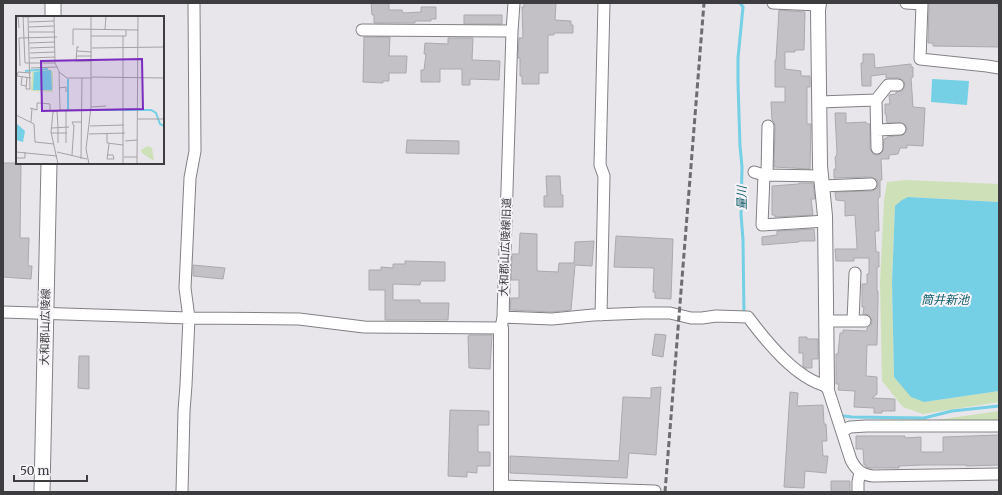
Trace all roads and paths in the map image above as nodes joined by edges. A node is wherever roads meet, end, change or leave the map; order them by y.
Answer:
1 (53, 3) edge
2 (514, 3) edge
3 (604, 3) edge
4 (773, 3) edge
5 (906, 3) edge
6 (194, 4) edge
7 (819, 4) edge
8 (53, 16) edge
9 (362, 30) dead end
10 (512, 31) junction
11 (999, 68) edge
12 (898, 85) dead end
13 (876, 100) junction
14 (819, 102) junction
15 (768, 126) dead end
16 (900, 129) dead end
17 (877, 130) junction
18 (877, 148) dead end
19 (49, 164) edge
20 (762, 174) junction
21 (822, 181) junction
22 (871, 184) dead end
23 (826, 221) junction
24 (855, 272) dead end
25 (3, 312) edge
26 (46, 312) junction
27 (602, 315) junction
28 (189, 318) junction
29 (827, 321) junction
30 (853, 321) junction
31 (865, 321) dead end
32 (502, 322) junction
33 (827, 386) junction
34 (999, 426) edge
35 (842, 431) junction
36 (860, 472) junction
37 (999, 474) edge
38 (501, 489) edge
39 (42, 492) edge
40 (182, 492) edge
41 (654, 492) edge
42 (858, 492) edge

1 - 8 main road
2 - 10 street, 大和郡山広陵線旧道
3 - 27 street
4 - 7 street
5 - 11 street
6 - 28 street
7 - 14 street
9 - 10 street
10 - 32 street, 大和郡山広陵線旧道
12 - 13 street
13 - 14 street
13 - 17 street
14 - 21 street
15 - 20 street
16 - 17 street
17 - 18 street
19 - 26 main road, 大和郡山広陵線
20 - 21 street
20 - 23 street
21 - 22 street
21 - 23 street
23 - 29 street
24 - 30 street
25 - 26 street
26 - 28 street
26 - 39 main road, 大和郡山広陵線
27 - 32 street
27 - 33 street
28 - 32 street
28 - 40 street
29 - 30 street
29 - 33 street
30 - 31 street
32 - 38 street, 大和郡山広陵線旧道
33 - 35 street
34 - 35 street
35 - 36 street
36 - 37 street
36 - 42 street
38 - 41 street

